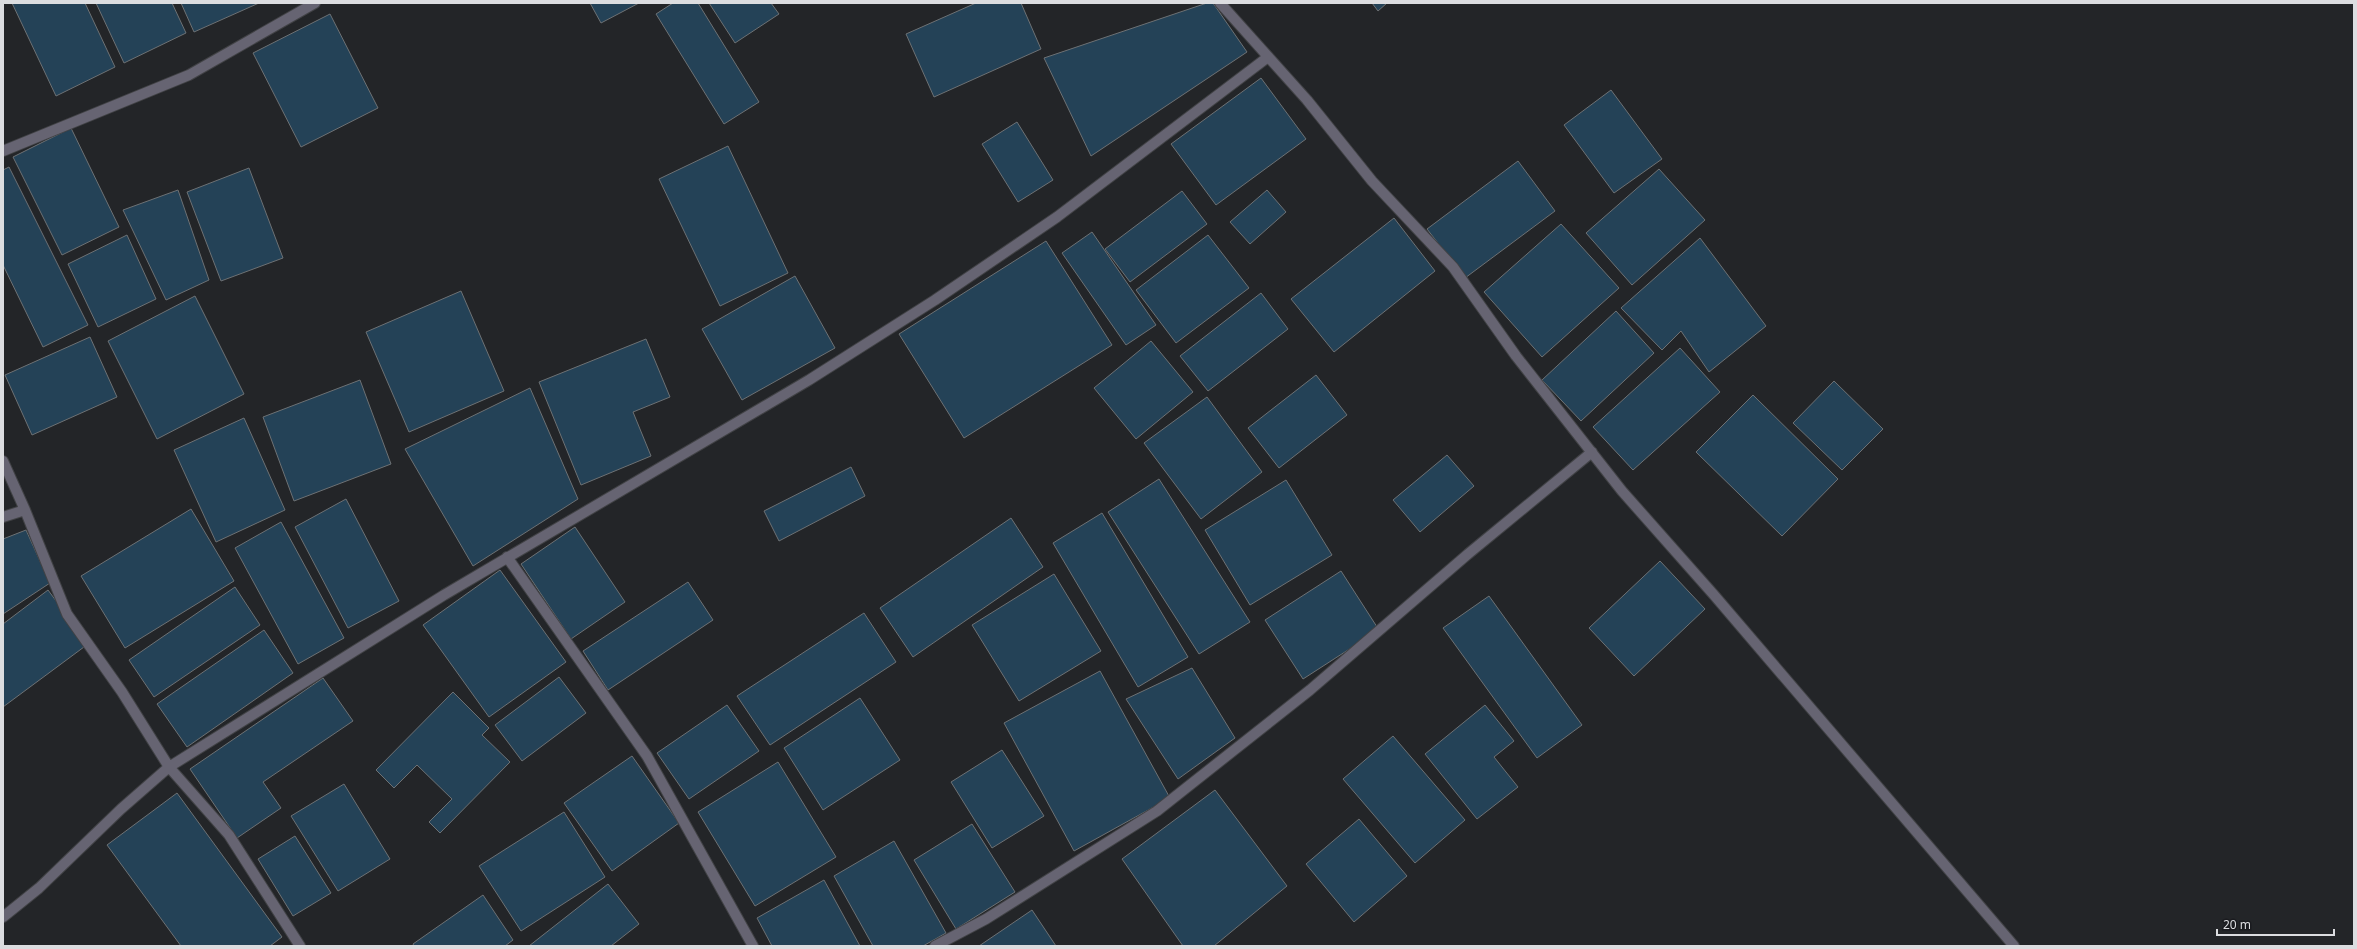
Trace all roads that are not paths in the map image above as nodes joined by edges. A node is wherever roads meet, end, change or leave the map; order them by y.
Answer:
1 (315, 3) edge
2 (1220, 3) edge
3 (1268, 57) junction
4 (3, 151) edge
5 (1592, 452) junction
6 (3, 461) edge
7 (25, 510) junction
8 (3, 517) edge
9 (507, 557) junction
10 (169, 767) junction
11 (3, 917) edge
12 (300, 946) edge
13 (753, 946) edge
14 (935, 946) edge
15 (2014, 946) edge

1 - 4 street
2 - 3 street
3 - 5 street
3 - 9 street
5 - 14 street
5 - 15 street
6 - 7 street
7 - 8 street
7 - 10 street
9 - 10 street
9 - 13 street
10 - 11 street
10 - 12 street

